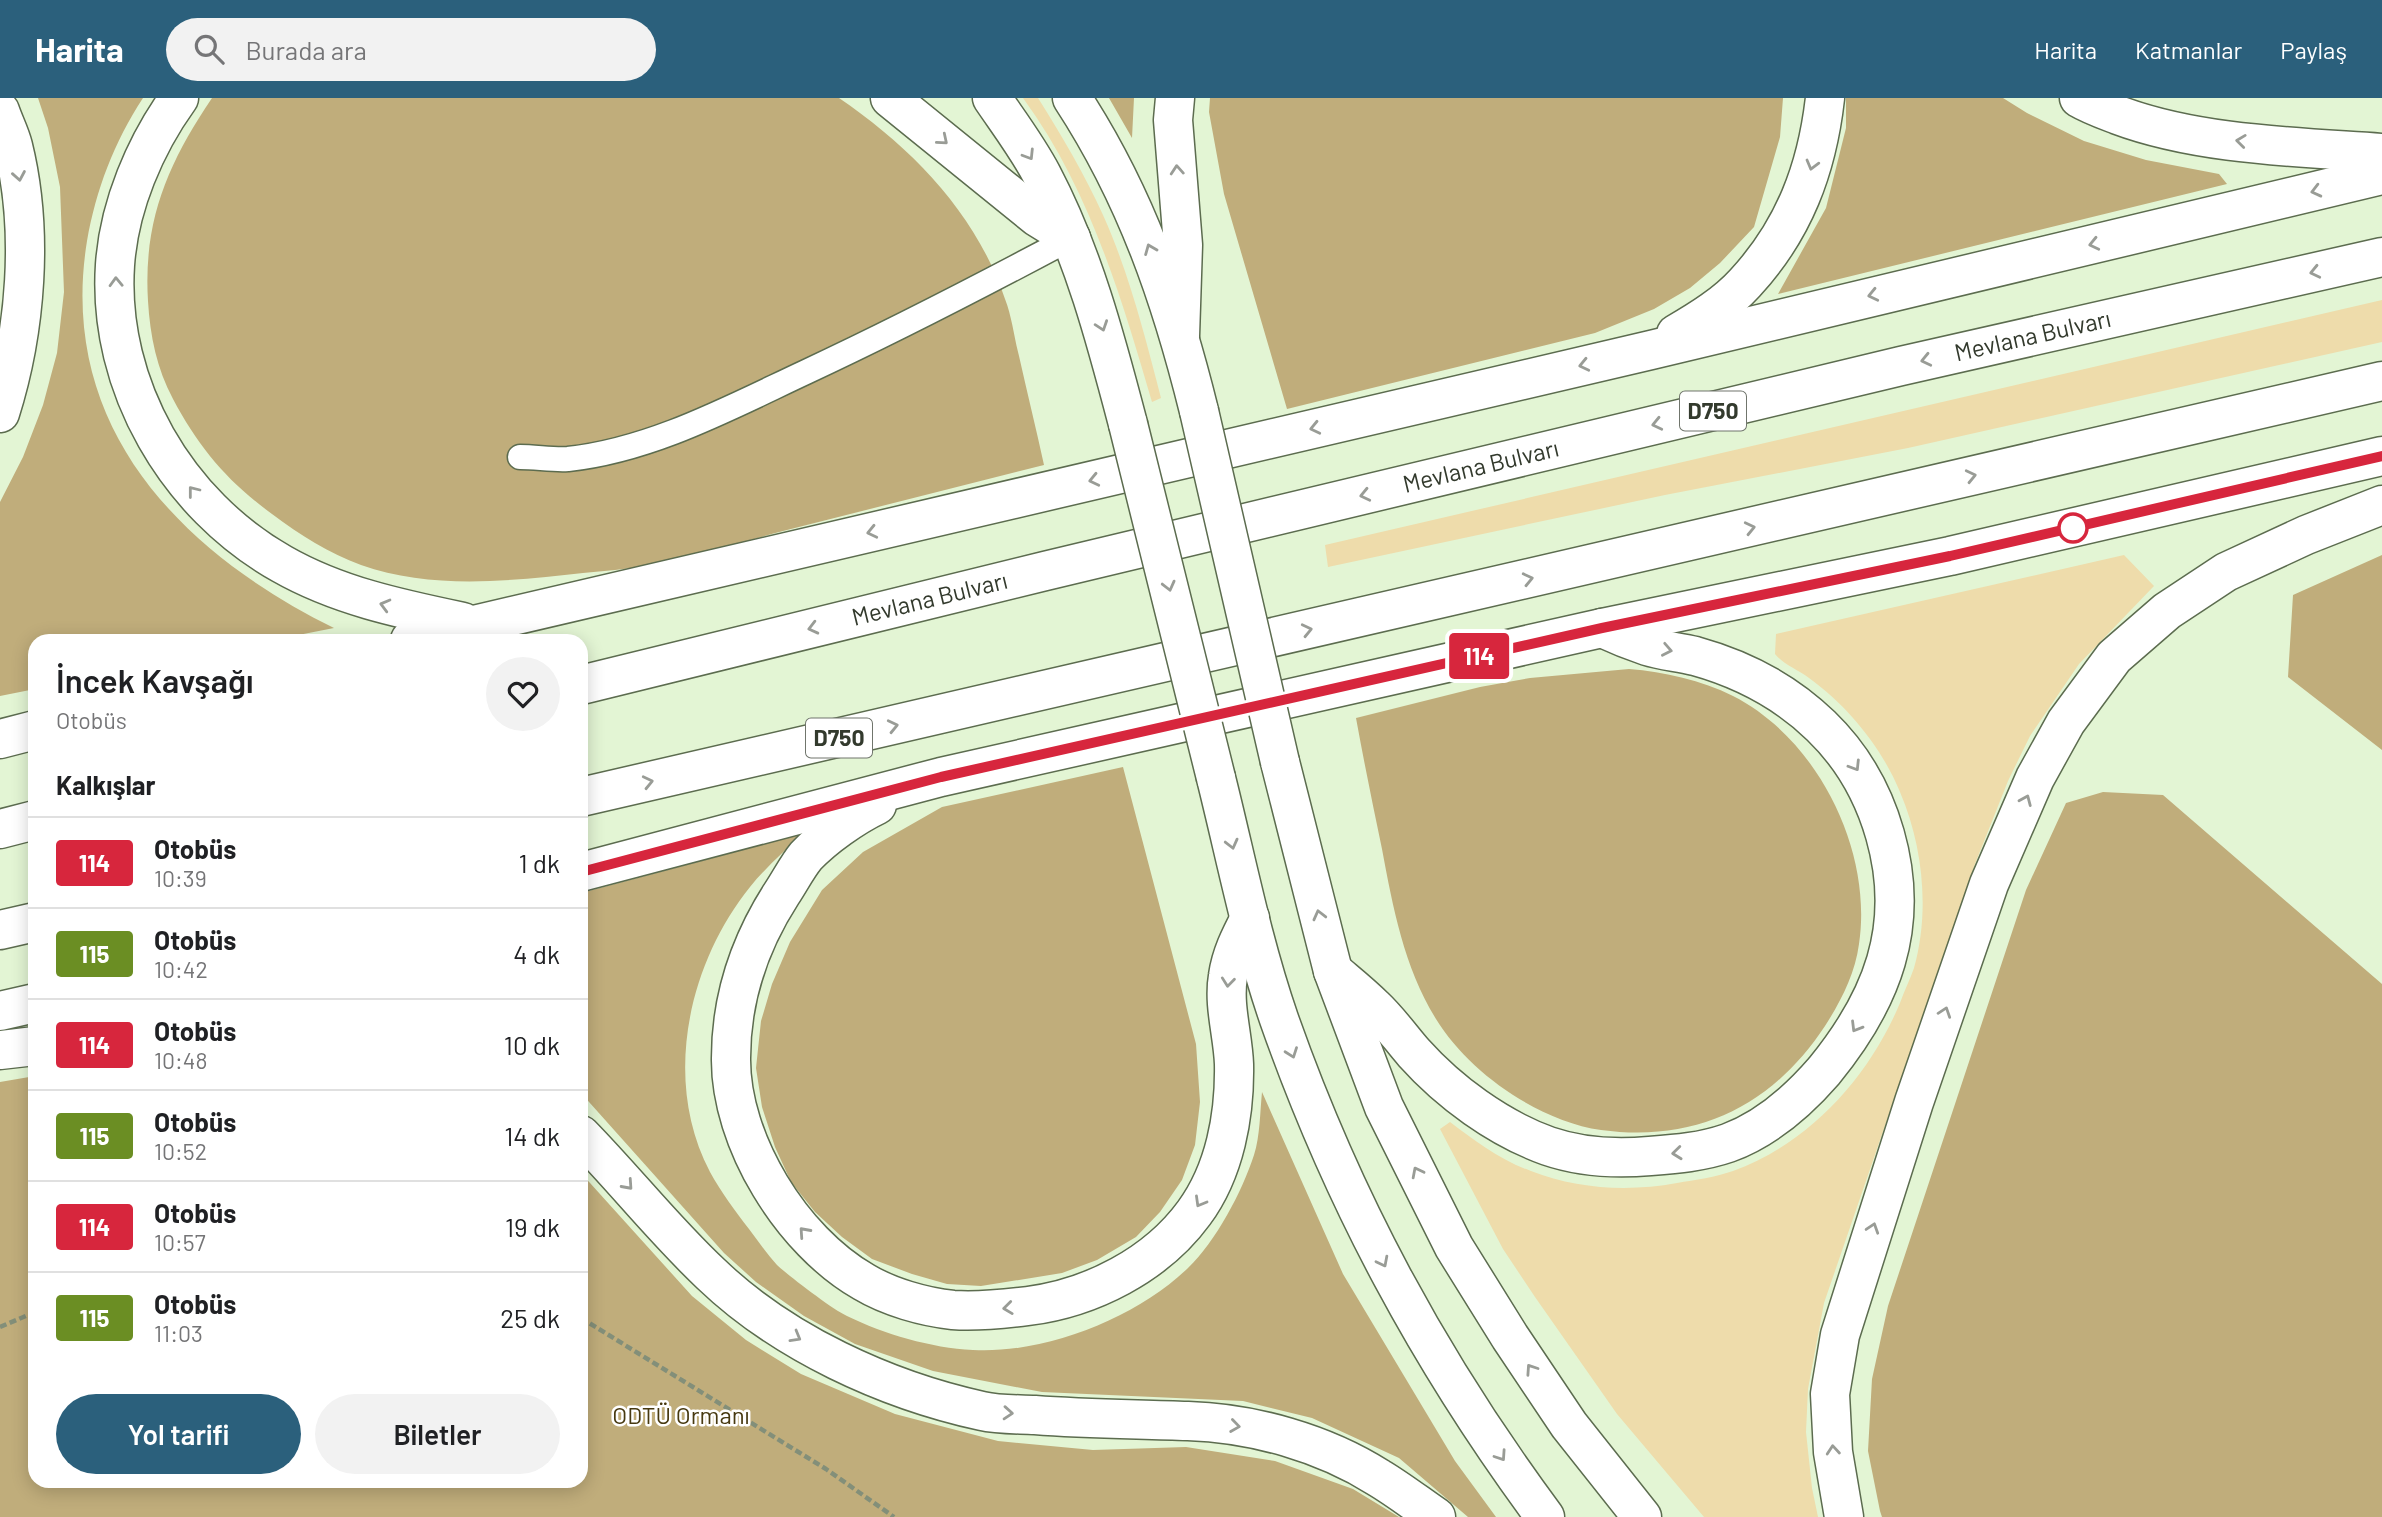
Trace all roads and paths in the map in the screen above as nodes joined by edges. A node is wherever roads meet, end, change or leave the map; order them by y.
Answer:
1 (179, 98) edge
2 (890, 98) edge
3 (992, 98) edge
4 (1072, 98) edge
5 (1175, 98) edge
6 (1825, 98) edge
7 (2079, 98) edge
8 (0, 111) edge
9 (2382, 153) edge
10 (2382, 175) edge
11 (1071, 238) junction
12 (2382, 257) edge
13 (1180, 336) junction
14 (1651, 350) junction
15 (2382, 381) edge
16 (0, 414) edge
17 (2382, 456) edge
18 (520, 457) dead end
19 (2382, 505) edge
20 (476, 625) junction
21 (1602, 628) junction
22 (436, 634) edge
23 (588, 683) edge
24 (28, 732) edge
25 (0, 738) edge
26 (941, 777) junction
27 (588, 795) edge
28 (28, 822) edge
29 (0, 829) edge
30 (588, 871) edge
31 (1250, 918) junction
32 (28, 924) edge
33 (0, 930) edge
34 (1333, 971) junction
35 (28, 1004) edge
36 (0, 1010) edge
37 (28, 1047) edge
38 (0, 1050) edge
39 (588, 1143) edge
40 (28, 1315) edge
41 (588, 1322) edge
42 (0, 1327) edge
43 (894, 1517) edge
44 (1436, 1517) edge
45 (1545, 1517) edge
46 (1642, 1517) edge
47 (1844, 1517) edge

20 -> 1 main road
2 -> 11 main road
3 -> 11 main road
13 -> 4 main road
13 -> 5 main road
6 -> 14 main road
9 -> 7 main road
8 -> 16 main road
10 -> 14 main road
11 - 18 lane
11 -> 31 main road, bridge
12 -> 23 main road, Mevlana Bulvarı / D750
34 -> 13 main road, bridge
14 -> 20 main road
27 -> 15 main road, D750
17 - 21 main road
47 -> 19 main road
20 - 22 main road
21 - 26 main road
21 -> 34 main road
24 - 25 main road
26 - 30 main road
31 -> 26 main road
28 - 29 main road
31 -> 45 main road
32 - 33 main road
46 -> 34 main road
35 - 36 main road
37 - 38 main road
39 -> 44 main road
40 - 42 path
41 - 43 path

